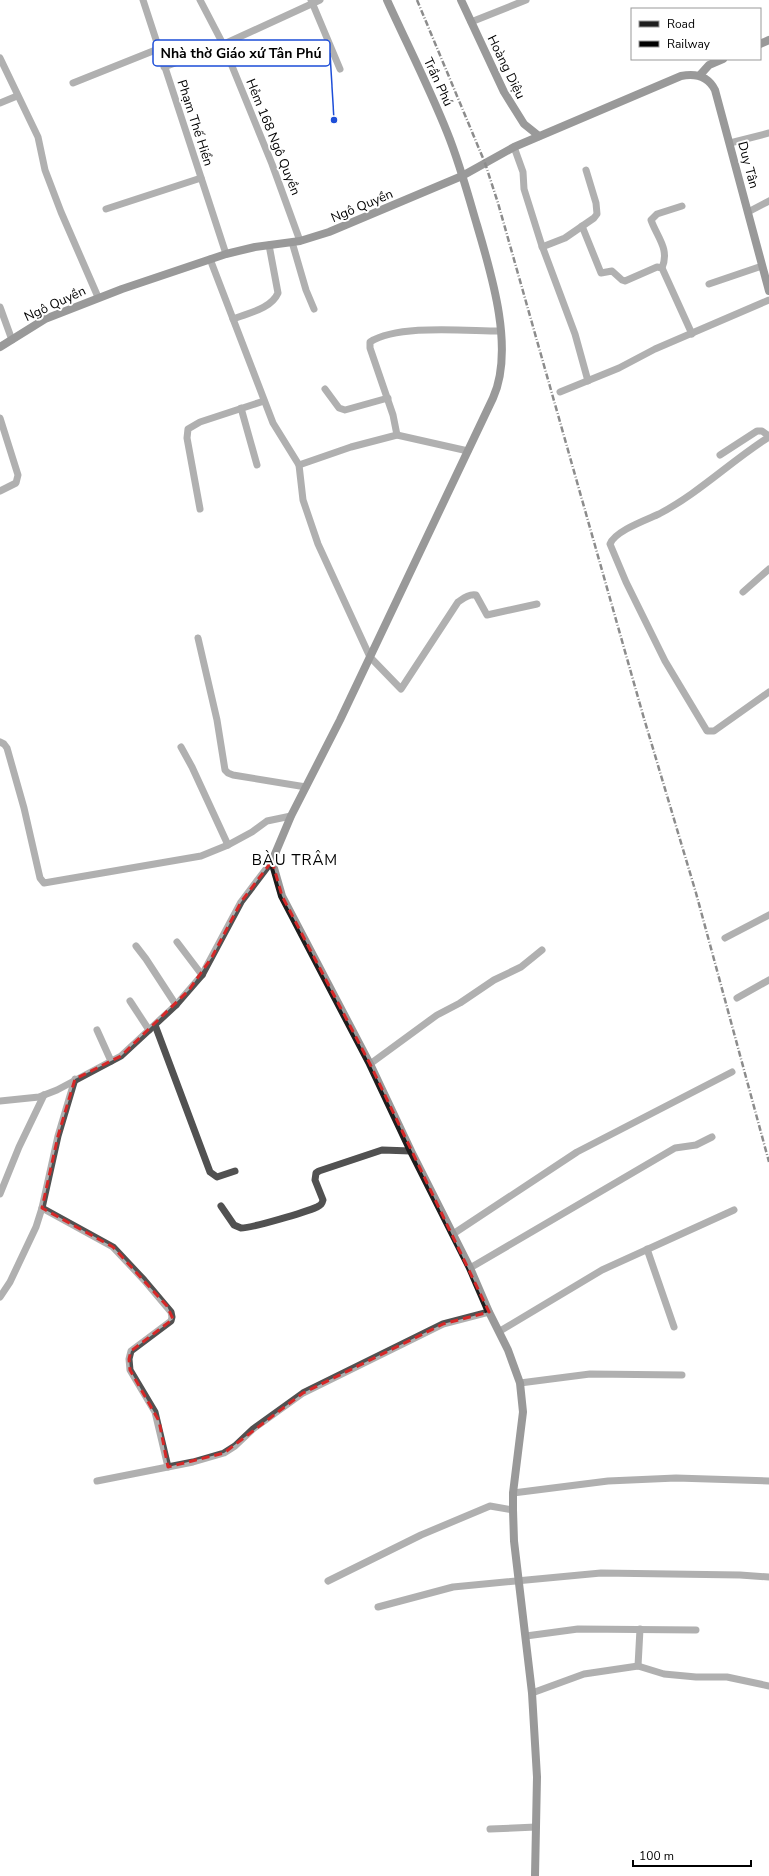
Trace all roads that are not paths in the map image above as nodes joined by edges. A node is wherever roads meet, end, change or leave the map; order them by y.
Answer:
1 (143, 0) edge
2 (200, 0) edge
3 (320, 0) edge
4 (387, 0) edge
5 (461, 0) edge
6 (526, 0) edge
7 (312, 2) edge
8 (471, 22) junction
9 (222, 44) junction
10 (158, 49) junction
11 (0, 58) edge
12 (721, 60) edge
13 (164, 67) junction
14 (340, 69) dead end
15 (700, 75) junction
16 (73, 83) dead end
17 (17, 96) junction
18 (0, 103) edge
19 (769, 133) edge
20 (539, 136) junction
21 (730, 143) junction
22 (514, 147) junction
23 (586, 170) dead end
24 (462, 176) junction
25 (201, 178) junction
26 (769, 201) edge
27 (682, 206) dead end
28 (106, 209) dead end
29 (748, 212) junction
30 (582, 226) junction
31 (296, 242) junction
32 (270, 245) junction
33 (542, 247) junction
34 (226, 254) junction
35 (210, 259) junction
36 (762, 266) junction
37 (662, 268) junction
38 (709, 284) dead end
39 (769, 290) edge
40 (98, 297) junction
41 (769, 300) edge
42 (0, 308) edge
43 (314, 310) dead end
44 (233, 319) junction
45 (500, 331) junction
46 (692, 334) junction
47 (12, 340) junction
48 (0, 347) edge
49 (588, 381) junction
50 (325, 389) dead end
51 (560, 392) dead end
52 (388, 398) junction
53 (264, 401) junction
54 (241, 408) junction
55 (0, 418) edge
56 (397, 435) junction
57 (769, 436) edge
58 (3, 437) edge
59 (468, 451) junction
60 (720, 455) dead end
61 (257, 465) dead end
62 (299, 465) junction
63 (0, 491) edge
64 (200, 509) dead end
65 (769, 569) edge
66 (743, 592) dead end
67 (537, 604) dead end
68 (198, 638) dead end
69 (370, 657) junction
70 (769, 692) edge
71 (0, 742) edge
72 (180, 748) dead end
73 (306, 787) junction
74 (291, 816) junction
75 (228, 845) junction
76 (272, 861) junction
77 (769, 915) edge
78 (725, 938) dead end
79 (177, 942) dead end
80 (136, 946) dead end
81 (542, 950) dead end
82 (202, 976) junction
83 (769, 980) edge
84 (737, 998) dead end
85 (130, 1001) dead end
86 (176, 1005) junction
87 (152, 1027) junction
88 (97, 1030) dead end
89 (110, 1061) junction
90 (370, 1064) junction
91 (732, 1072) dead end
92 (75, 1079) junction
93 (44, 1095) junction
94 (0, 1101) edge
95 (712, 1137) dead end
96 (411, 1151) junction
97 (235, 1171) dead end
98 (0, 1194) edge
99 (221, 1206) dead end
100 (42, 1208) junction
101 (734, 1210) dead end
102 (454, 1234) junction
103 (646, 1250) junction
104 (470, 1268) junction
105 (0, 1298) edge
106 (489, 1312) junction
107 (674, 1327) dead end
108 (500, 1331) junction
109 (682, 1375) dead end
110 (520, 1383) junction
111 (168, 1467) junction
112 (97, 1481) dead end
113 (769, 1481) edge
114 (513, 1493) junction
115 (513, 1510) junction
116 (769, 1577) edge
117 (520, 1580) junction
118 (328, 1581) dead end
119 (378, 1607) dead end
120 (640, 1629) junction
121 (696, 1630) dead end
122 (526, 1636) junction
123 (638, 1666) junction
124 (769, 1686) edge
125 (532, 1693) junction
126 (536, 1826) junction
127 (490, 1829) dead end
128 (535, 1876) edge

1 - 10 street, Phạm Thế Hiển
2 - 9 street, Hẻm 168 Ngô Quyền
3 - 7 street
4 - 24 street, Trần Phú
5 - 8 street, Hoàng Diệu
6 - 8 street
7 - 9 street
7 - 14 street
8 - 20 street, Hoàng Diệu
9 - 13 street
9 - 31 street, Hẻm 168 Ngô Quyền
10 - 13 street, Phạm Thế Hiển
10 - 16 street
11 - 17 street
12 - 15 street
13 - 25 street, Phạm Thế Hiển
15 - 20 street, Ngô Quyền
15 - 21 street, Duy Tân
17 - 18 street
17 - 40 street
19 - 21 street
20 - 22 street, Ngô Quyền
21 - 29 street, Duy Tân
22 - 24 street, Ngô Quyền
22 - 33 street
23 - 30 street
24 - 31 street, Ngô Quyền
24 - 45 street, Trần Phú
25 - 28 street
25 - 34 street, Phạm Thế Hiển
26 - 29 street
27 - 37 street
29 - 36 street, Duy Tân
30 - 33 street
30 - 37 street
31 - 32 street, Ngô Quyền
31 - 43 street, Hẻm 168 Ngô Quyền
32 - 34 street, Ngô Quyền
32 - 44 street
33 - 49 street
34 - 35 street, Ngô Quyền
35 - 40 street, Ngô Quyền
35 - 44 street
36 - 38 street
36 - 39 street, Duy Tân
37 - 46 street
40 - 47 street, Ngô Quyền
41 - 46 street
42 - 47 street
44 - 53 street
45 - 52 street
45 - 59 street, Trần Phú
46 - 49 street
47 - 48 street, Ngô Quyền
49 - 51 street
50 - 52 street
52 - 56 street
53 - 54 street
53 - 62 street
54 - 61 street
54 - 64 street
55 - 58 street
56 - 59 street
56 - 62 street
57 - 60 street
57 - 70 street
58 - 63 street
59 - 69 street, Trần Phú
62 - 69 street
65 - 66 street
67 - 69 street
68 - 73 street
69 - 73 street, Trần Phú
71 - 75 street
72 - 75 street
73 - 74 street, Trần Phú
74 - 75 street
74 - 76 street, Trần Phú
76 - 82 street
76 - 90 street
77 - 78 street
79 - 82 street
80 - 86 street
81 - 90 street
82 - 86 street
83 - 84 street
85 - 87 street
86 - 87 street
87 - 89 street
87 - 97 street
88 - 89 street
89 - 92 street
90 - 96 street
91 - 102 street
92 - 93 street
92 - 100 street
93 - 94 street
93 - 98 street
95 - 104 street
96 - 99 street
96 - 102 street
100 - 105 street
100 - 111 street
101 - 103 street
102 - 104 street
103 - 107 street
103 - 108 street
104 - 106 street
106 - 108 street
106 - 111 street
108 - 110 street
109 - 110 street
110 - 114 street
111 - 112 street
113 - 114 street
114 - 115 street
115 - 117 street
115 - 118 street
116 - 117 street
117 - 119 street
117 - 122 street
120 - 121 street
120 - 122 street
120 - 123 street
122 - 125 street
123 - 124 street
123 - 125 street
125 - 126 street
126 - 127 street
126 - 128 street

